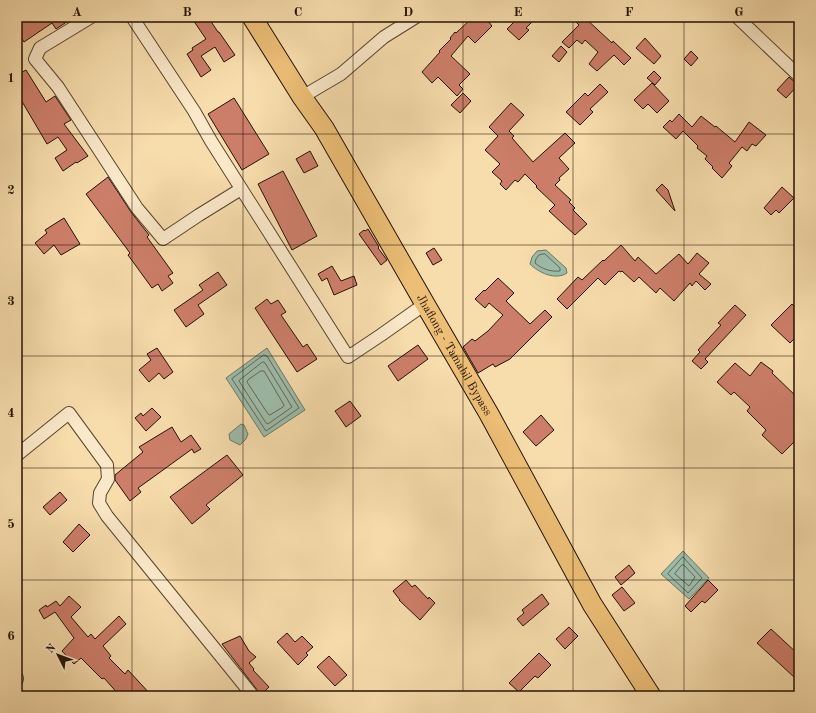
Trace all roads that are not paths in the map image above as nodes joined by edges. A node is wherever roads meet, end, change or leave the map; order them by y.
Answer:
1 (91, 17) edge
2 (132, 17) edge
3 (252, 17) edge
4 (416, 17) edge
5 (737, 17) edge
6 (799, 76) edge
7 (302, 97) junction
8 (241, 189) junction
9 (425, 304) junction
10 (17, 455) edge
11 (253, 696) edge
12 (651, 696) edge

1 - 8 street
2 - 8 street
3 - 7 highway, Jhaflong - Tamabil Bypass
4 - 7 street
5 - 6 street
7 - 9 highway, Jhaflong - Tamabil Bypass
8 - 9 street
9 - 12 highway, Jhaflong - Tamabil Bypass
10 - 11 street

